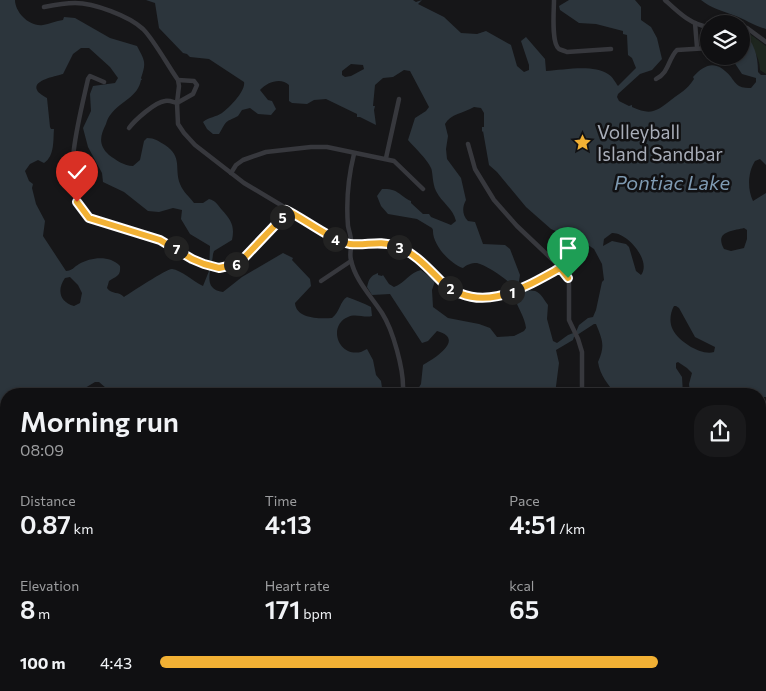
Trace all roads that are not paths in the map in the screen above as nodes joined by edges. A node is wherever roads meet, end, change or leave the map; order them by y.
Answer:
1 (554, 0) edge
2 (665, 0) edge
3 (44, 7) dead end
4 (695, 24) junction
5 (700, 25) edge
6 (750, 30) edge
7 (766, 42) edge
8 (696, 48) junction
9 (700, 48) edge
10 (611, 49) dead end
11 (656, 79) dead end
12 (178, 80) junction
13 (104, 82) dead end
14 (399, 99) dead end
15 (177, 103) junction
16 (130, 128) dead end
17 (468, 144) dead end
18 (354, 154) junction
19 (386, 158) junction
20 (231, 173) junction
21 (423, 189) dead end
22 (286, 210) junction
23 (352, 244) junction
24 (351, 261) junction
25 (560, 268) junction
26 (321, 281) dead end
27 (403, 388) edge
28 (583, 388) edge

1 - 10 street
2 - 4 street
3 - 12 street
4 - 5 street
4 - 8 street
6 - 7 street
8 - 9 street
8 - 11 street
12 - 15 street
12 - 15 street
13 - 22 street
14 - 19 street
15 - 16 street
15 - 20 street
17 - 25 street
18 - 19 street
18 - 20 street
18 - 23 street
19 - 21 street
20 - 22 street
22 - 23 street
23 - 24 street
23 - 25 street
24 - 26 street
24 - 27 street
25 - 28 street

